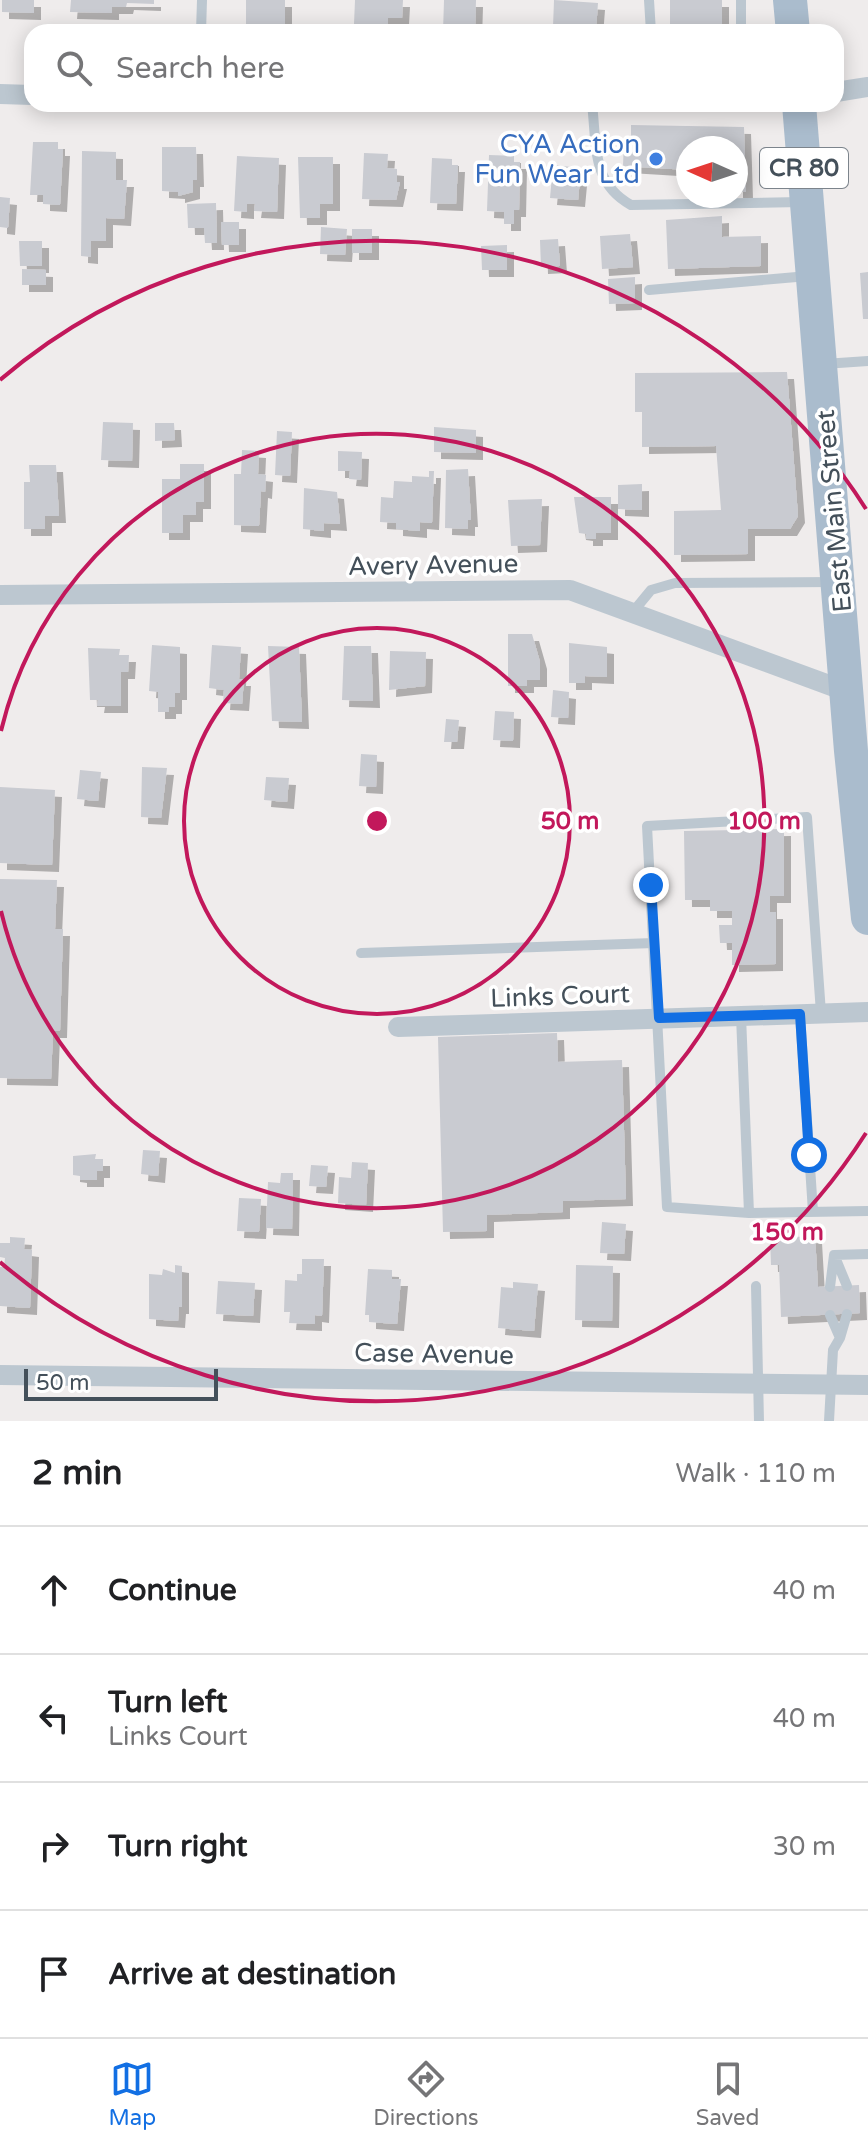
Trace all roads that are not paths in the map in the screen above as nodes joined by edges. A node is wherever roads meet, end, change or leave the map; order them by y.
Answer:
1 (202, 0) edge
2 (649, 0) edge
3 (741, 0) edge
4 (790, 0) edge
5 (201, 24) edge
6 (650, 24) edge
7 (741, 24) edge
8 (792, 24) edge
9 (868, 87) edge
10 (844, 91) edge
11 (0, 94) edge
12 (24, 95) edge
13 (593, 112) edge
14 (800, 112) edge
15 (807, 202) junction
16 (814, 275) junction
17 (649, 290) dead end
18 (868, 361) edge
19 (822, 364) junction
20 (840, 581) junction
21 (0, 595) edge
22 (632, 613) junction
23 (848, 692) junction
24 (865, 867) edge
25 (868, 918) edge
26 (654, 943) junction
27 (361, 953) dead end
28 (868, 1012) edge
29 (821, 1013) junction
30 (800, 1014) junction
31 (741, 1016) junction
32 (659, 1018) junction
33 (398, 1027) dead end
34 (868, 1211) edge
35 (813, 1212) junction
36 (749, 1213) junction
37 (868, 1254) edge
38 (834, 1255) junction
39 (756, 1286) dead end
40 (847, 1286) dead end
41 (830, 1287) dead end
42 (847, 1314) dead end
43 (830, 1315) dead end
44 (840, 1338) junction
45 (0, 1375) edge
46 (759, 1383) junction
47 (830, 1384) junction
48 (868, 1385) edge
49 (759, 1421) edge
50 (829, 1421) edge

1 - 5 lane
2 - 6 lane
3 - 7 lane
4 - 8 main road
9 - 10 street
11 - 12 street
13 - 15 lane
14 - 15 main road, East Main Street / CR 80
15 - 16 main road, East Main Street / CR 80
16 - 17 lane
16 - 19 main road, East Main Street / CR 80
18 - 19 lane
19 - 20 main road, East Main Street / CR 80
20 - 22 lane
20 - 23 main road, East Main Street / CR 80
21 - 22 street, Avery Avenue
22 - 23 street, Avery Avenue
23 - 24 main road, East Main Street / CR 80
24 - 25 main road, East Main Street / CR 80
26 - 27 lane
26 - 29 lane
26 - 32 lane
28 - 29 street, Links Court
29 - 30 street, Links Court
30 - 31 street, Links Court
30 - 35 lane
31 - 32 street, Links Court
31 - 36 lane
32 - 33 street, Links Court
32 - 36 lane
34 - 35 lane
35 - 36 lane
37 - 38 lane
38 - 40 lane
38 - 41 lane
39 - 46 lane
42 - 44 lane
43 - 44 lane
44 - 47 lane
45 - 46 street, Case Avenue
46 - 47 street, Case Avenue
46 - 49 lane
47 - 48 street, Case Avenue
47 - 50 lane

